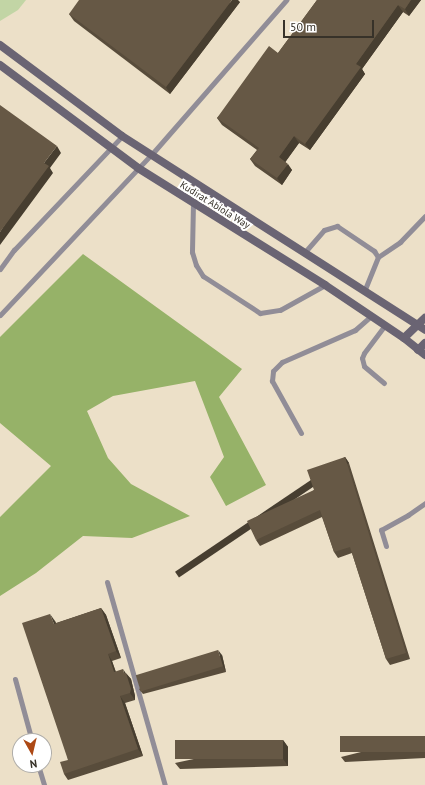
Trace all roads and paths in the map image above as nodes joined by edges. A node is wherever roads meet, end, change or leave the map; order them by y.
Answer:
1 (286, 0) edge
2 (0, 45) edge
3 (0, 65) edge
4 (122, 136) junction
5 (111, 148) junction
6 (151, 155) junction
7 (138, 168) junction
8 (193, 203) junction
9 (424, 219) edge
10 (304, 253) junction
11 (378, 257) junction
12 (0, 269) edge
13 (325, 285) junction
14 (364, 291) junction
15 (0, 315) edge
16 (371, 316) junction
17 (425, 318) edge
18 (418, 324) junction
19 (385, 325) junction
20 (425, 330) edge
21 (404, 338) junction
22 (425, 343) edge
23 (422, 352) edge
24 (384, 383) dead end
25 (301, 433) dead end
26 (425, 503) edge
27 (386, 546) dead end
28 (107, 582) dead end
29 (15, 679) dead end
30 (30, 733) edge
31 (40, 773) edge
32 (44, 785) edge
33 (166, 785) edge

1 - 6 lane
2 - 4 main road, Kudirat Abiola Way
3 - 5 main road, Kudirat Abiola Way
4 - 5 lane
4 - 6 main road, Kudirat Abiola Way
5 - 7 main road, Kudirat Abiola Way
5 - 12 lane
6 - 7 lane
6 - 10 main road, Kudirat Abiola Way
7 - 8 main road, Kudirat Abiola Way
7 - 15 lane
8 - 13 main road, Kudirat Abiola Way
8 - 13 lane
9 - 11 lane
10 - 11 lane
10 - 14 main road, Kudirat Abiola Way
11 - 14 lane
13 - 16 main road, Kudirat Abiola Way
14 - 18 main road, Kudirat Abiola Way
16 - 19 main road, Kudirat Abiola Way
16 - 25 lane
17 - 18 main road
18 - 20 main road, Kudirat Abiola Way
18 - 21 main road
19 - 21 main road, Kudirat Abiola Way
19 - 24 lane
21 - 23 main road, Kudirat Abiola Way
22 - 23 main road
26 - 27 lane
28 - 33 lane
29 - 30 lane
31 - 32 lane

